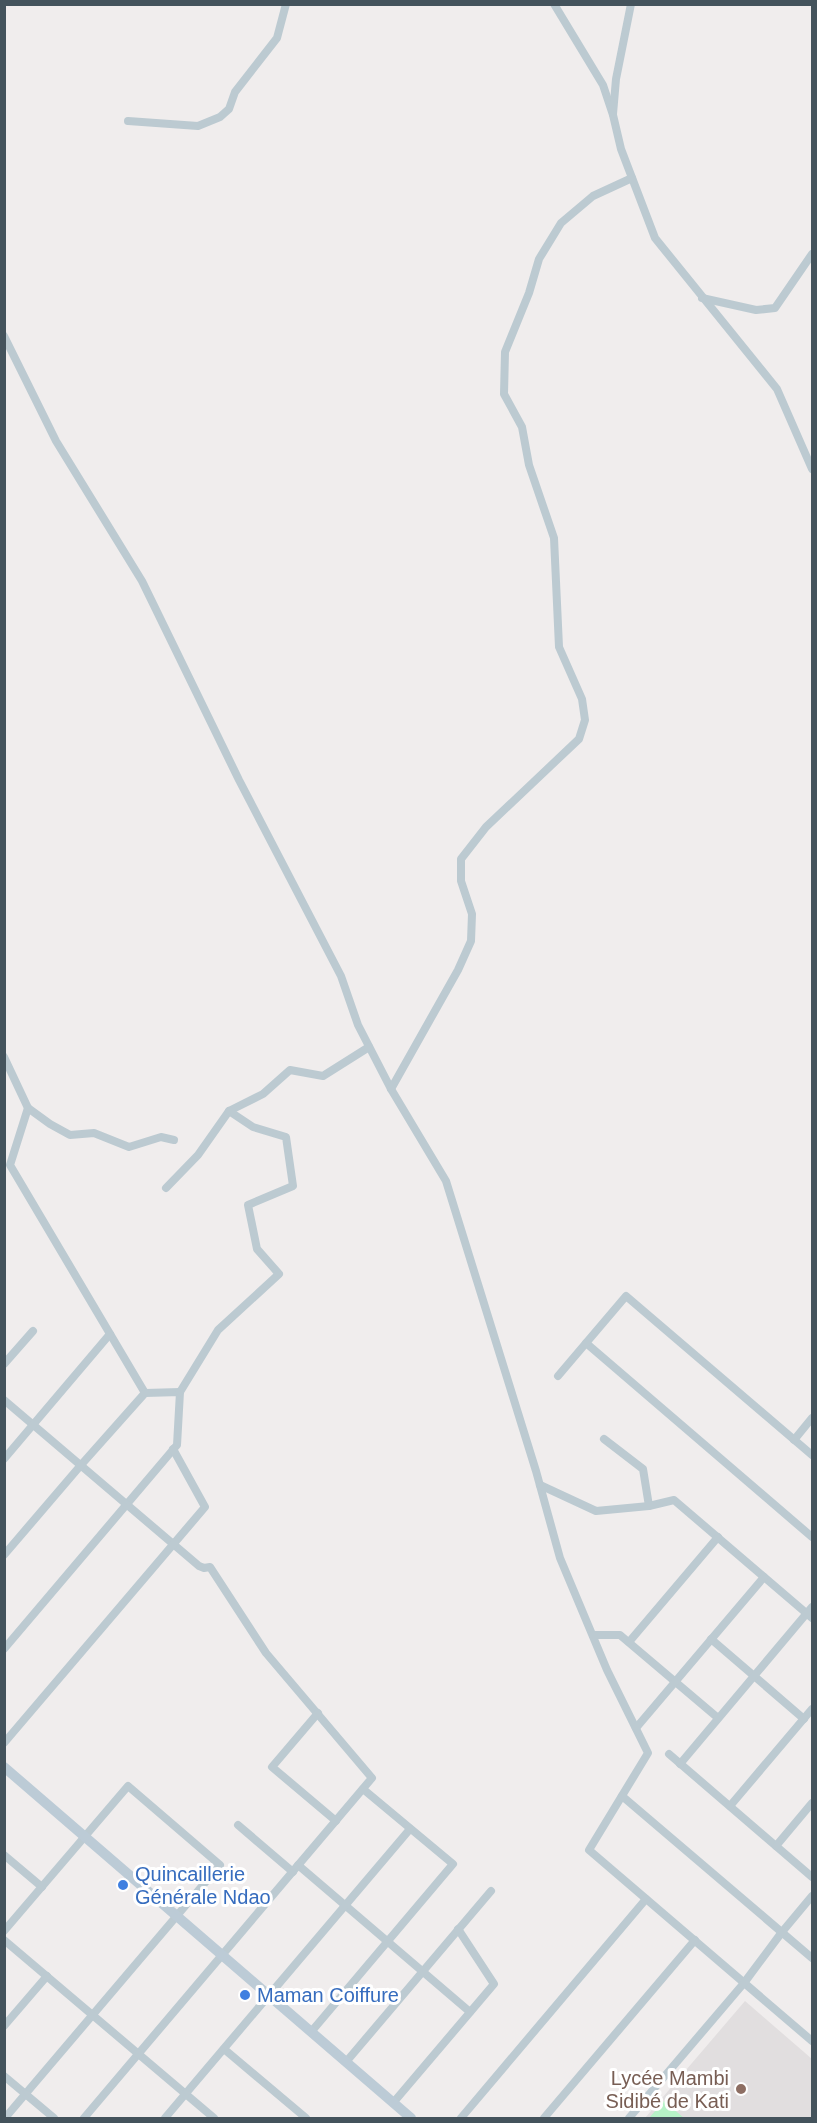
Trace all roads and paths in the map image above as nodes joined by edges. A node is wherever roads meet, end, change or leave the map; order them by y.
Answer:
1 (286, 4) edge
2 (554, 4) edge
3 (631, 4) edge
4 (613, 115) junction
5 (128, 121) dead end
6 (632, 178) junction
7 (813, 254) edge
8 (702, 298) junction
9 (4, 336) edge
10 (813, 469) edge
11 (369, 1047) junction
12 (4, 1057) edge
13 (391, 1089) junction
14 (28, 1108) junction
15 (229, 1111) junction
16 (174, 1140) dead end
17 (166, 1188) dead end
18 (33, 1330) dead end
19 (110, 1334) junction
20 (586, 1343) junction
21 (4, 1364) edge
22 (558, 1376) dead end
23 (180, 1392) junction
24 (146, 1393) junction
25 (4, 1400) edge
26 (813, 1418) edge
27 (34, 1425) junction
28 (604, 1440) dead end
29 (794, 1440) junction
30 (174, 1449) junction
31 (813, 1455) edge
32 (4, 1459) edge
33 (81, 1465) junction
34 (540, 1485) junction
35 (127, 1504) junction
36 (649, 1506) junction
37 (813, 1536) edge
38 (718, 1537) junction
39 (173, 1544) junction
40 (4, 1555) edge
41 (764, 1577) junction
42 (813, 1606) edge
43 (810, 1616) edge
44 (593, 1635) junction
45 (711, 1639) junction
46 (629, 1642) junction
47 (4, 1649) edge
48 (754, 1676) junction
49 (675, 1682) junction
50 (813, 1709) edge
51 (318, 1713) junction
52 (718, 1718) junction
53 (804, 1719) junction
54 (636, 1728) junction
55 (4, 1743) edge
56 (669, 1754) dead end
57 (680, 1764) junction
58 (4, 1767) edge
59 (363, 1789) junction
60 (622, 1796) junction
61 (813, 1803) edge
62 (730, 1806) junction
63 (336, 1821) junction
64 (238, 1825) dead end
65 (410, 1829) junction
66 (85, 1836) junction
67 (776, 1846) junction
68 (4, 1855) edge
69 (296, 1869) junction
70 (813, 1877) edge
71 (42, 1887) junction
72 (490, 1891) dead end
73 (813, 1896) edge
74 (646, 1899) junction
75 (345, 1905) junction
76 (177, 1916) junction
77 (458, 1929) junction
78 (4, 1931) edge
79 (782, 1932) junction
80 (4, 1940) edge
81 (694, 1940) junction
82 (388, 1941) junction
83 (222, 1955) junction
84 (813, 1958) edge
85 (423, 1971) junction
86 (47, 1976) junction
87 (744, 1982) junction
88 (269, 1996) junction
89 (470, 2012) junction
90 (93, 2015) junction
91 (4, 2026) edge
92 (311, 2032) junction
93 (813, 2041) edge
94 (224, 2049) junction
95 (138, 2054) junction
96 (346, 2062) junction
97 (4, 2076) edge
98 (26, 2094) junction
99 (186, 2094) junction
100 (393, 2103) junction
101 (5, 2118) edge
102 (54, 2118) edge
103 (84, 2118) edge
104 (165, 2118) edge
105 (214, 2118) edge
106 (306, 2118) edge
107 (411, 2118) edge
108 (461, 2118) edge
109 (544, 2118) edge
110 (629, 2118) edge

1 - 5 street
2 - 4 street
3 - 4 street
4 - 6 street
6 - 8 street
6 - 13 street
7 - 8 street
8 - 10 street
9 - 11 street
11 - 13 street
11 - 15 street
12 - 14 street
13 - 34 street
14 - 16 street
14 - 19 street
15 - 17 street
15 - 23 street
18 - 21 street
19 - 24 street
19 - 27 street
20 - 22 street
20 - 29 street
20 - 37 street
23 - 24 street
23 - 30 street
24 - 33 street
25 - 27 street
26 - 29 street
27 - 32 street
27 - 33 street
28 - 36 street
29 - 31 street
30 - 35 street
30 - 39 street
33 - 35 street
33 - 40 street
34 - 36 street
34 - 44 street
35 - 39 street
35 - 47 street
36 - 38 street
38 - 41 street
38 - 46 street
39 - 51 street
39 - 55 street
41 - 43 street
41 - 45 street
42 - 43 street
43 - 48 street
44 - 46 street
44 - 54 street
45 - 48 street
45 - 49 street
46 - 49 street
48 - 52 street
48 - 53 street
49 - 52 street
49 - 54 street
50 - 53 street
51 - 59 street
51 - 63 street
52 - 57 street
53 - 62 street
54 - 60 street
56 - 57 street
57 - 62 street
58 - 66 street
59 - 63 street
59 - 65 street
60 - 74 street
60 - 79 street
61 - 67 street
62 - 67 street
63 - 69 street
64 - 69 street
65 - 75 street
65 - 82 street
66 - 71 street
66 - 76 street
66 - 76 street
67 - 70 street
68 - 71 street
69 - 75 street
69 - 83 street
71 - 78 street
72 - 77 street
73 - 79 street
74 - 81 street
74 - 108 street
75 - 82 street
75 - 88 street
76 - 83 street
76 - 90 street
77 - 85 street
77 - 89 street
79 - 84 street
79 - 87 street
80 - 86 street
81 - 87 street
81 - 109 street
82 - 85 street
82 - 92 street
83 - 88 street
83 - 95 street
85 - 89 street
85 - 96 street
86 - 90 street
86 - 91 street
87 - 93 street
87 - 110 street
88 - 92 street
88 - 94 street
89 - 100 street
90 - 95 street
90 - 98 street
92 - 96 street
94 - 99 street
94 - 106 street
95 - 99 street
95 - 103 street
96 - 100 street
97 - 98 street
98 - 101 street
98 - 102 street
99 - 104 street
99 - 105 street
100 - 107 street

